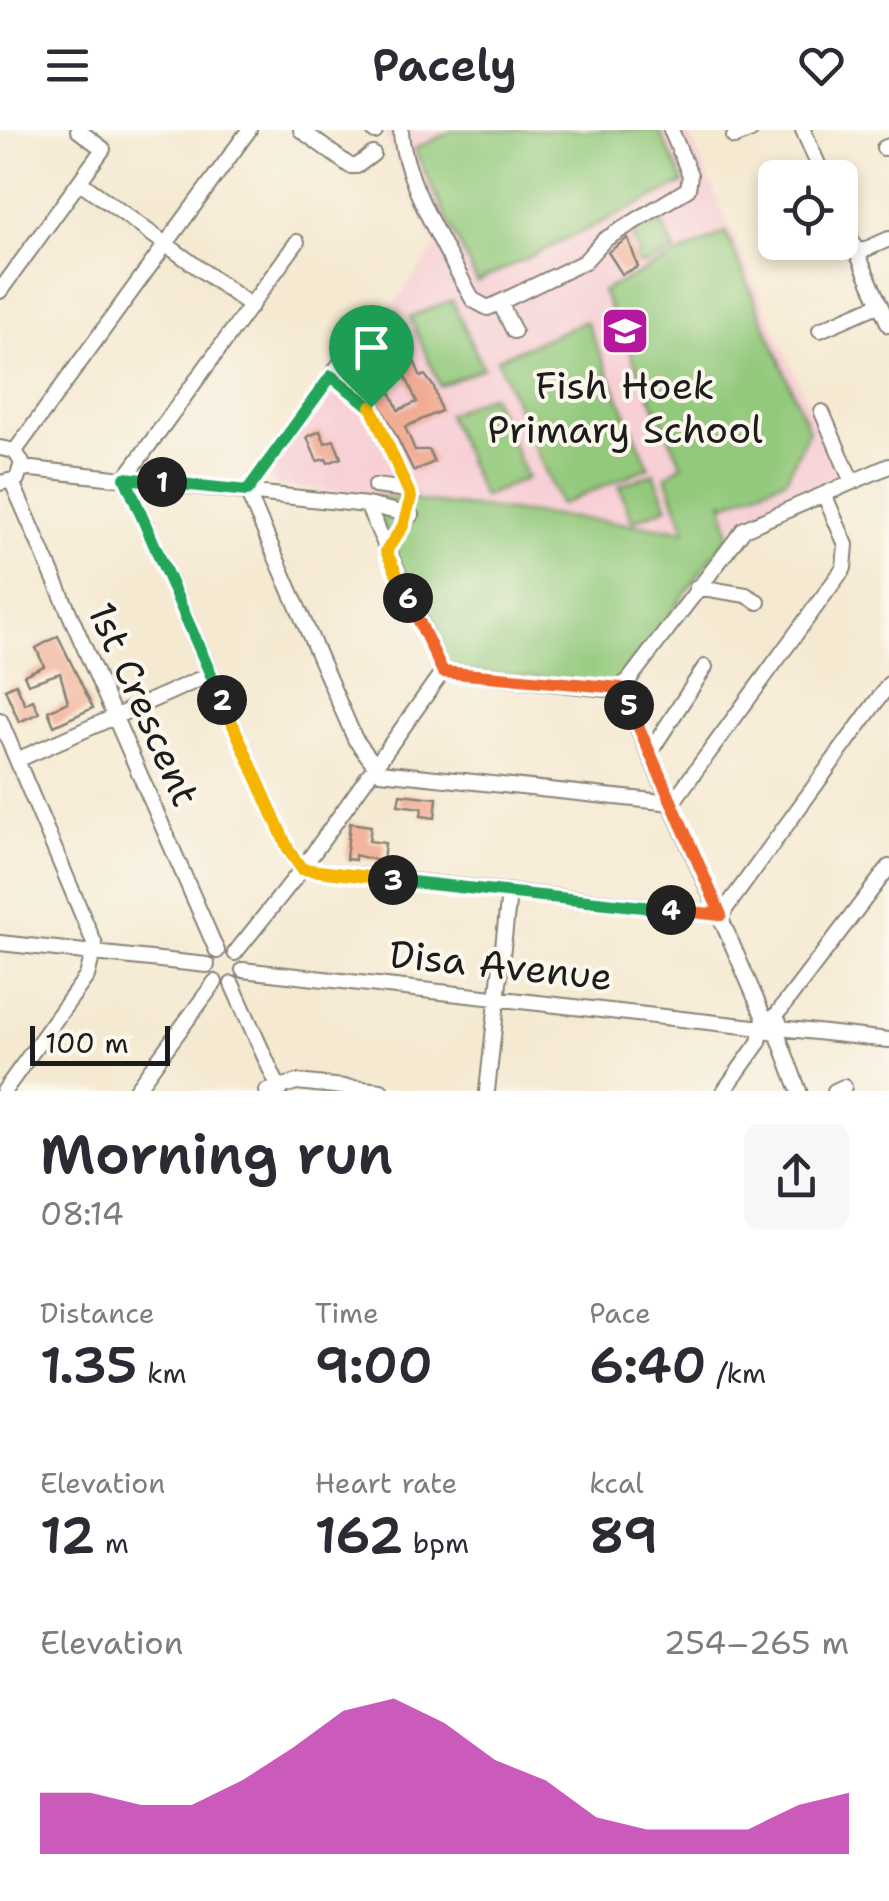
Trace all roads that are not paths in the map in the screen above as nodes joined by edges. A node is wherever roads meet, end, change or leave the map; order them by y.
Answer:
1 (78, 130) edge
2 (249, 130) edge
3 (301, 130) edge
4 (402, 130) edge
5 (670, 130) edge
6 (751, 130) edge
7 (803, 130) edge
8 (734, 138) dead end
9 (373, 154) dead end
10 (816, 160) edge
11 (80, 182) junction
12 (889, 239) edge
13 (297, 242) dead end
14 (166, 244) junction
15 (858, 253) edge
16 (858, 255) edge
17 (0, 291) edge
18 (500, 303) junction
19 (880, 304) junction
20 (251, 306) junction
21 (374, 316) dead end
22 (889, 325) edge
23 (514, 330) dead end
24 (820, 330) dead end
25 (331, 376) junction
26 (822, 412) dead end
27 (7, 449) edge
28 (889, 466) edge
29 (22, 468) junction
30 (125, 478) junction
31 (852, 482) junction
32 (6, 483) edge
33 (375, 486) dead end
34 (408, 490) junction
35 (247, 491) junction
36 (824, 494) junction
37 (366, 505) junction
38 (410, 514) junction
39 (386, 551) junction
40 (697, 587) junction
41 (758, 602) dead end
42 (704, 667) dead end
43 (443, 672) junction
44 (211, 674) junction
45 (889, 684) edge
46 (621, 688) junction
47 (114, 716) junction
48 (0, 720) edge
49 (650, 752) junction
50 (18, 760) junction
51 (373, 766) junction
52 (672, 804) junction
53 (889, 866) edge
54 (302, 869) junction
55 (508, 893) junction
56 (721, 915) junction
57 (0, 944) edge
58 (217, 951) junction
59 (235, 953) junction
60 (95, 954) junction
61 (207, 965) junction
62 (242, 970) junction
63 (215, 982) junction
64 (232, 984) junction
65 (498, 997) junction
66 (769, 1026) junction
67 (889, 1040) edge
68 (275, 1089) edge
69 (731, 1089) edge
70 (4, 1091) edge
71 (135, 1091) edge
72 (381, 1091) edge
73 (488, 1091) edge
74 (799, 1091) edge

1 - 11 street
2 - 14 street
3 - 9 street
4 - 18 street
5 - 18 street
6 - 8 street
7 - 10 street
11 - 14 street
11 - 17 street
12 - 15 street
13 - 20 street
14 - 20 street
14 - 27 street
16 - 19 street
18 - 23 street
19 - 22 street
19 - 24 street
20 - 30 street
21 - 25 street
25 - 34 street
25 - 35 street
26 - 31 street
27 - 29 street
28 - 31 street
29 - 30 street
29 - 32 street
30 - 35 street
30 - 44 street
31 - 36 street
32 - 47 street, 1st Crescent
33 - 34 street
34 - 38 street
35 - 37 street
35 - 51 street
36 - 40 street
36 - 52 street
37 - 38 street
37 - 39 street
38 - 39 street
39 - 43 street
40 - 41 street
40 - 46 street
42 - 49 street
43 - 46 street
43 - 51 street
44 - 47 street
44 - 54 street
45 - 56 street
46 - 49 street
47 - 50 street
47 - 58 street, 1st Crescent
48 - 50 street
49 - 52 street
50 - 60 street
51 - 52 street
51 - 54 street
52 - 56 street
53 - 66 street
54 - 55 street
54 - 59 street
55 - 56 street
55 - 65 street
56 - 66 street
57 - 60 street
58 - 59 street
58 - 61 street
59 - 62 street
60 - 61 street
60 - 70 street
61 - 63 street
62 - 64 street
62 - 65 street, Disa Avenue
63 - 64 street
63 - 71 street
64 - 68 street
65 - 66 street, Disa Avenue
65 - 73 street
66 - 67 street, Disa Avenue
66 - 69 street
66 - 74 street
68 - 72 street

